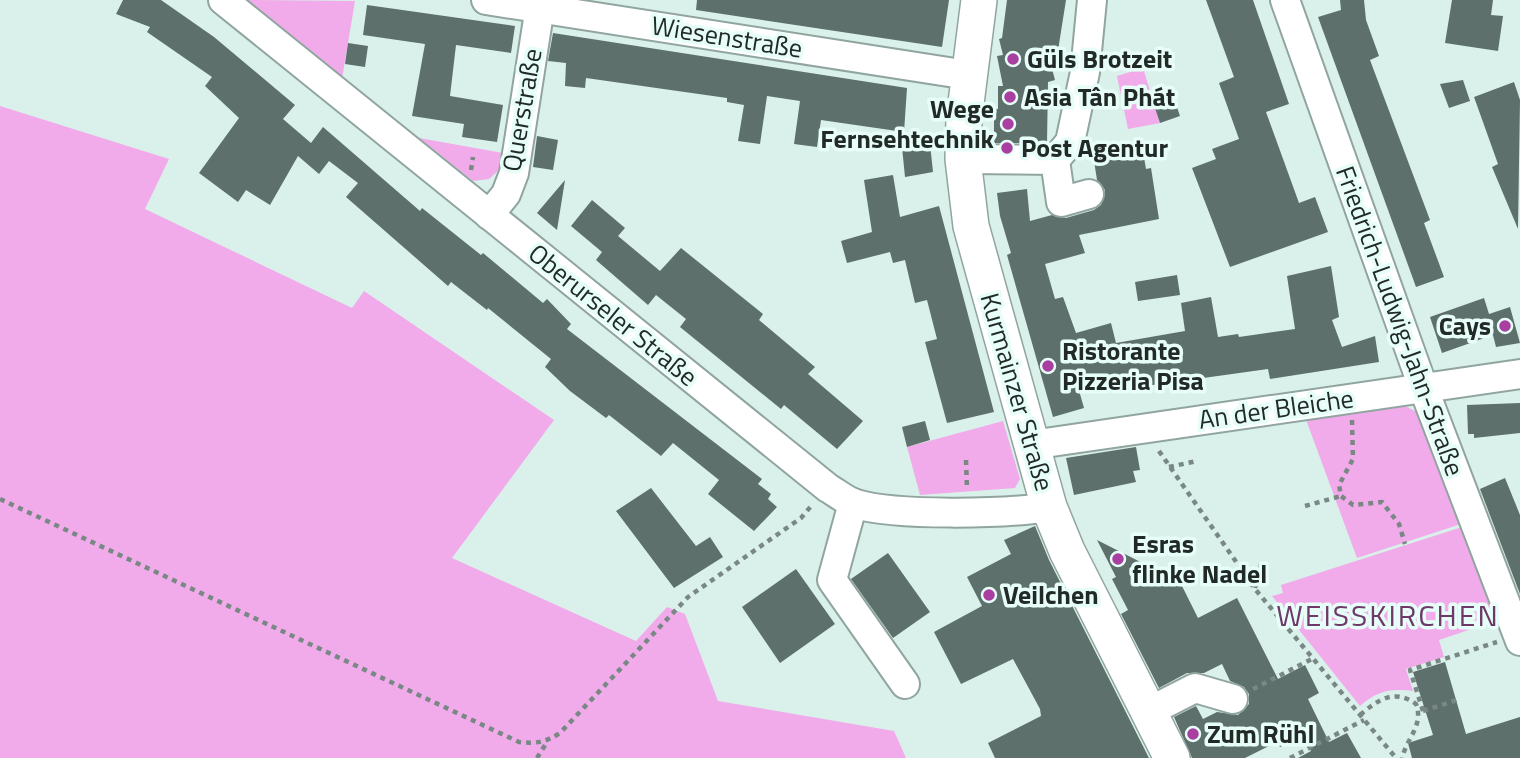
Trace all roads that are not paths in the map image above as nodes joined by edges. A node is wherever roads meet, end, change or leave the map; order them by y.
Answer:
1 (223, 0) edge
2 (486, 0) edge
3 (979, 0) edge
4 (1091, 0) edge
5 (1285, 0) edge
6 (540, 4) edge
7 (968, 75) junction
8 (963, 159) junction
9 (1055, 160) junction
10 (1089, 194) dead end
11 (489, 215) junction
12 (1520, 374) edge
13 (1423, 387) junction
14 (1031, 445) junction
15 (853, 503) junction
16 (1049, 507) junction
17 (1519, 638) edge
18 (905, 684) dead end
19 (1233, 699) road end
20 (1148, 712) junction
21 (1172, 758) edge

1 - 11 street, Oberurseler Straße
2 - 6 street, Wiesenstraße
3 - 7 main road, Kurmainzer Straße
4 - 9 street
5 - 13 street, Friedrich-Ludwig-Jahn-Straße
6 - 7 street, Wiesenstraße
6 - 11 street, Querstraße
7 - 8 main road, Kurmainzer Straße
8 - 9 street
8 - 14 main road, Kurmainzer Straße
9 - 10 street
11 - 15 street, Oberurseler Straße
12 - 13 street, An der Bleiche
13 - 14 street, An der Bleiche
13 - 17 street, Friedrich-Ludwig-Jahn-Straße
14 - 16 main road, Kurmainzer Straße
15 - 16 street, Oberurseler Straße
15 - 18 street
16 - 20 main road, Kurmainzer Straße
19 - 20 street
20 - 21 main road, Kurmainzer Straße

